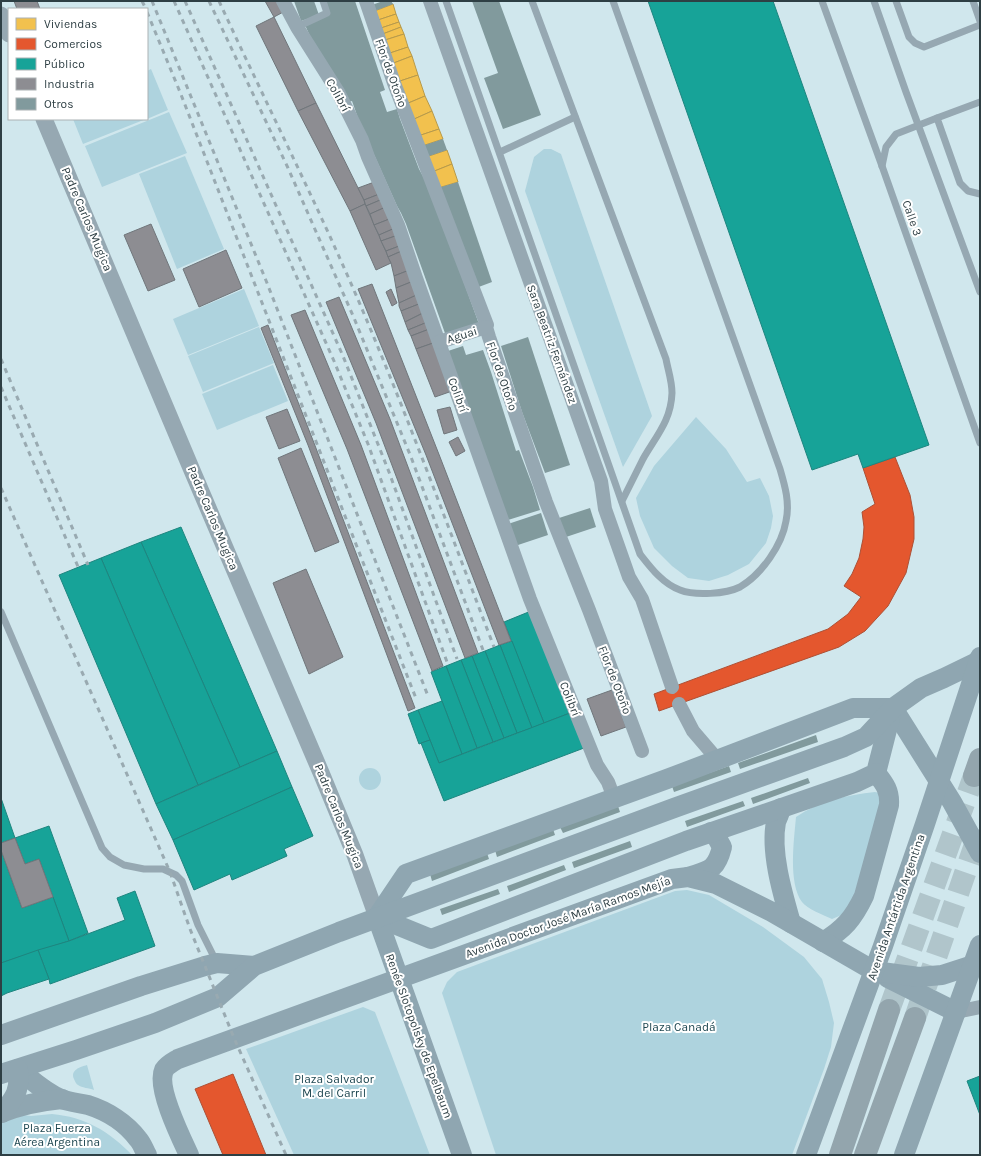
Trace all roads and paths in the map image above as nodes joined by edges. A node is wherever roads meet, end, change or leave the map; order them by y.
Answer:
1 (283, 1) edge
2 (322, 1) edge
3 (366, 1) edge
4 (430, 1) edge
5 (446, 1) edge
6 (532, 1) edge
7 (613, 1) edge
8 (822, 1) edge
9 (874, 1) edge
10 (896, 1) edge
11 (973, 1) edge
12 (1, 15) edge
13 (980, 21) edge
14 (980, 25) edge
15 (297, 27) junction
16 (8, 32) edge
17 (980, 102) edge
18 (575, 117) junction
19 (937, 118) junction
20 (44, 120) edge
21 (500, 152) junction
22 (882, 166) junction
23 (980, 194) edge
24 (980, 292) edge
25 (486, 327) junction
26 (439, 342) junction
27 (980, 444) edge
28 (622, 501) junction
29 (1, 612) edge
30 (979, 659) edge
31 (672, 687) dead end
32 (679, 704) dead end
33 (893, 708) junction
34 (642, 751) dead end
35 (717, 760) junction
36 (876, 773) junction
37 (939, 781) junction
38 (614, 798) junction
39 (781, 808) junction
40 (711, 832) junction
41 (980, 853) edge
42 (688, 877) junction
43 (377, 918) junction
44 (791, 924) junction
45 (823, 942) junction
46 (980, 945) edge
47 (217, 963) junction
48 (973, 964) junction
49 (254, 966) junction
50 (874, 971) junction
51 (398, 978) junction
52 (980, 1007) edge
53 (889, 1010) tunnel mouth
54 (956, 1012) junction
55 (915, 1018) tunnel mouth
56 (1, 1035) edge
57 (10, 1072) edge
58 (62, 1100) junction
59 (2, 1113) edge
60 (906, 1152) edge
61 (147, 1155) edge
62 (188, 1155) edge
63 (462, 1155) edge
64 (806, 1155) edge
65 (840, 1155) edge
66 (865, 1155) edge

1 - 15 street, Colibrí
2 - 15 lane
3 - 25 street, Flor de Otoño
4 - 31 street, Sara Beatriz Fernández
5 - 21 lane
6 - 18 lane
7 - 28 lane
8 - 22 lane, Calle 3
9 - 24 lane, bridge
10 - 14 lane
11 - 13 lane
12 - 16 street
15 - 26 street, Colibrí
17 - 19 lane
18 - 21 lane
18 - 28 lane
19 - 22 lane
19 - 23 lane
20 - 43 street, Padre Carlos Mugica
21 - 28 lane
22 - 27 lane, Calle 3
25 - 26 street, Aguai
25 - 34 street, Flor de Otoño
26 - 38 street, Colibrí
29 - 47 lane
30 - 33 main road
30 - 37 main road, Avenida Antártida Argentina
32 - 35 street
33 - 35 main road
33 - 36 main road
33 - 37 main road
33 - 43 main road
35 - 38 main road
36 - 39 main road
36 - 45 main road
37 - 41 main road
37 - 50 main road, Avenida Antártida Argentina
38 - 43 main road
39 - 40 main road
39 - 44 main road
40 - 42 main road
40 - 43 main road
42 - 44 main road, Avenida Doctor José María Ramos Mejía
42 - 51 main road, Avenida Doctor José María Ramos Mejía
43 - 49 main road
43 - 51 main road, Renée Slotopolsky de Epelbaum
44 - 45 main road, Avenida Doctor José María Ramos Mejía
45 - 50 main road, Avenida Doctor José María Ramos Mejía
46 - 48 main road
47 - 49 main road
47 - 56 main road
48 - 50 main road, Avenida Doctor José María Ramos Mejía
48 - 54 main road
49 - 57 main road
50 - 54 main road
50 - 64 main road, Avenida Antártida Argentina
51 - 62 main road, Avenida Doctor José María Ramos Mejía
51 - 63 main road, Renée Slotopolsky de Epelbaum
52 - 54 street
53 - 65 highway
54 - 60 main road
55 - 66 highway
57 - 58 main road
57 - 59 main road
58 - 59 main road
58 - 61 main road

